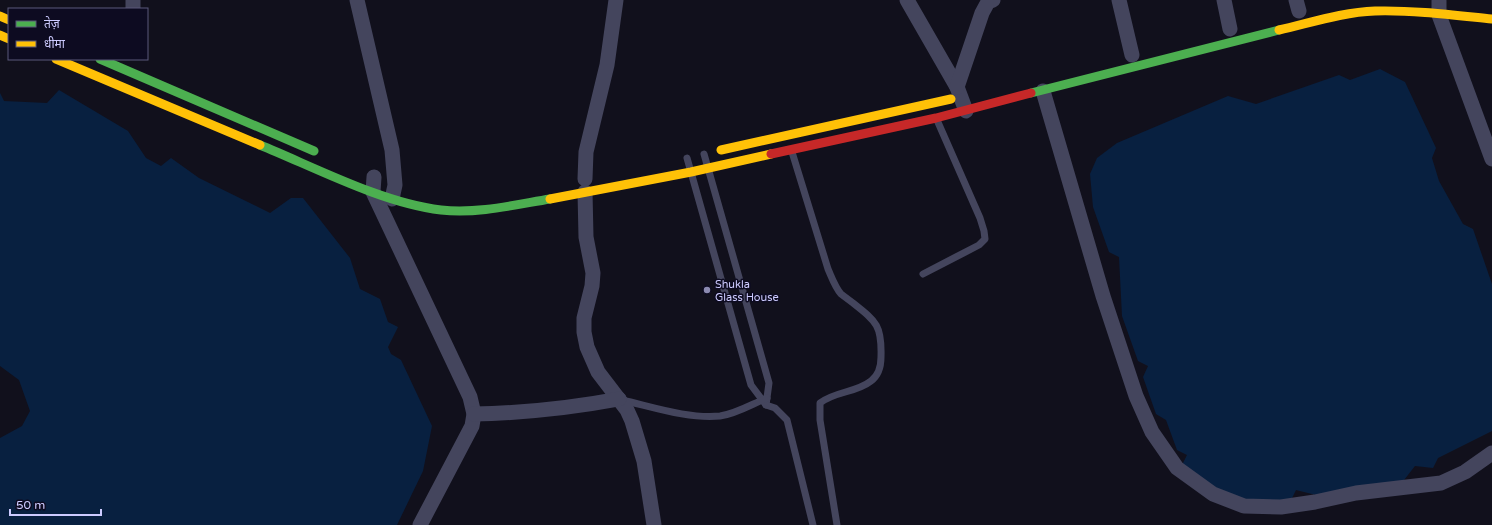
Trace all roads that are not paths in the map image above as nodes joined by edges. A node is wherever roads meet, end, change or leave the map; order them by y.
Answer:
1 (357, 0) edge
2 (616, 0) edge
3 (907, 0) edge
4 (993, 0) edge
5 (1119, 0) edge
6 (1224, 0) edge
7 (1434, 5) edge
8 (1492, 19) edge
9 (1230, 29) dead end
10 (1132, 55) dead end
11 (58, 60) edge
12 (106, 60) edge
13 (123, 63) edge
14 (113, 82) junction
15 (1043, 91) junction
16 (962, 93) junction
17 (966, 111) junction
18 (936, 118) junction
19 (787, 134) junction
20 (791, 150) junction
21 (322, 154) dead end
22 (704, 154) junction
23 (684, 159) joint
24 (1492, 159) edge
25 (708, 168) junction
26 (690, 172) junction
27 (585, 182) junction
28 (384, 184) junction
29 (924, 274) dead end
30 (619, 399) junction
31 (765, 401) junction
32 (474, 414) junction
33 (1492, 453) edge
34 (420, 525) edge
35 (654, 525) edge
36 (813, 525) edge
37 (837, 525) edge

1 - 28 street
2 - 27 street
3 - 16 street
4 - 16 street
5 - 10 street
6 - 9 street
7 - 8 main road
7 - 15 main road
7 - 24 street
11 - 14 main road
12 - 13 main road
13 - 14 street
13 - 21 main road
14 - 28 main road
15 - 17 main road
15 - 33 street
16 - 17 street
16 - 19 main road
17 - 18 main road
18 - 20 main road
18 - 29 lane
19 - 20 lane
19 - 22 main road
20 - 25 main road
20 - 37 lane
22 - 23 main road
22 - 25 lane
23 - 26 lane
25 - 26 main road
25 - 31 lane
26 - 27 main road
26 - 31 lane
27 - 28 main road
27 - 30 street
28 - 32 street
30 - 31 lane
30 - 32 street
30 - 35 street
31 - 36 lane
32 - 34 street

